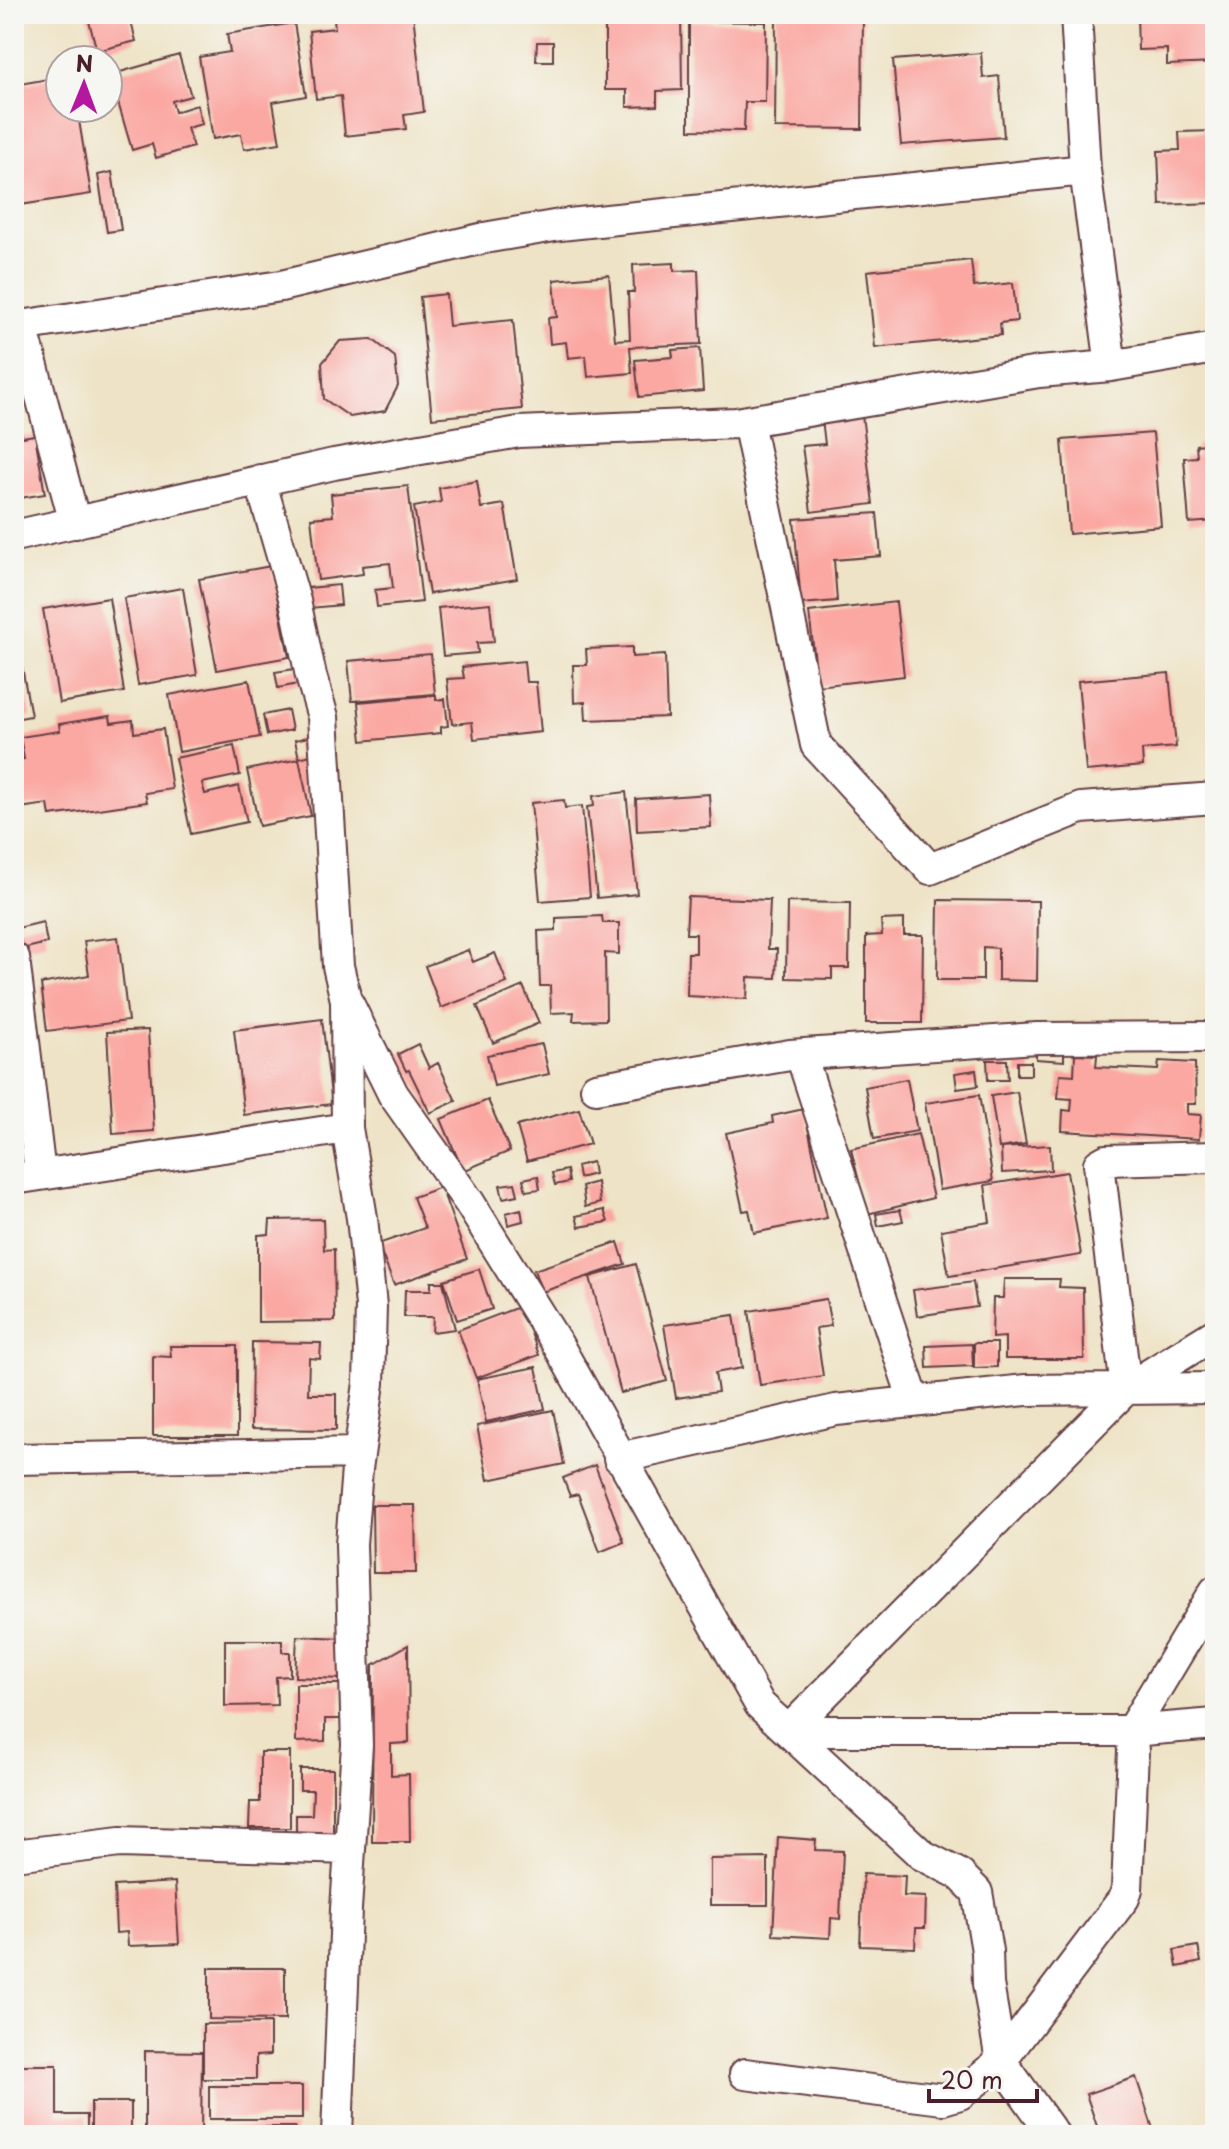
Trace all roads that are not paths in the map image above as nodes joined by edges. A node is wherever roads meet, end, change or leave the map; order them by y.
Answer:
1 (1076, 14) edge
2 (1085, 170) junction
3 (18, 327) edge
4 (1215, 348) edge
5 (1111, 366) junction
6 (748, 422) junction
7 (260, 480) junction
8 (75, 523) junction
9 (14, 536) edge
10 (1215, 798) edge
11 (14, 958) edge
12 (346, 1000) junction
13 (1215, 1037) edge
14 (801, 1055) junction
15 (596, 1088) dead end
16 (347, 1128) junction
17 (1215, 1157) edge
18 (27, 1176) edge
19 (1215, 1334) edge
20 (1215, 1388) edge
21 (1126, 1389) junction
22 (914, 1401) junction
23 (359, 1453) junction
24 (619, 1458) junction
25 (14, 1459) edge
26 (1215, 1591) edge
27 (1215, 1724) edge
28 (788, 1731) junction
29 (1131, 1731) junction
30 (350, 1849) junction
31 (14, 1855) edge
32 (1001, 2061) junction
33 (745, 2074) dead end
34 (337, 2135) edge
35 (1054, 2135) edge

1 - 2 street
2 - 3 street
2 - 5 street
3 - 8 street
4 - 5 street
5 - 6 street
6 - 7 street
6 - 10 street
7 - 8 street
7 - 12 street
8 - 9 street
11 - 18 street
12 - 16 street
12 - 24 street
13 - 14 street
14 - 15 street
14 - 22 street
16 - 18 street
16 - 23 street
17 - 21 street
19 - 21 street
20 - 21 street
21 - 22 street
21 - 28 street
22 - 24 street
23 - 25 street
23 - 30 street
24 - 28 street
26 - 29 street
27 - 29 street
28 - 29 street
28 - 32 street
29 - 32 street
30 - 31 street
30 - 34 street
32 - 33 street
32 - 35 street

